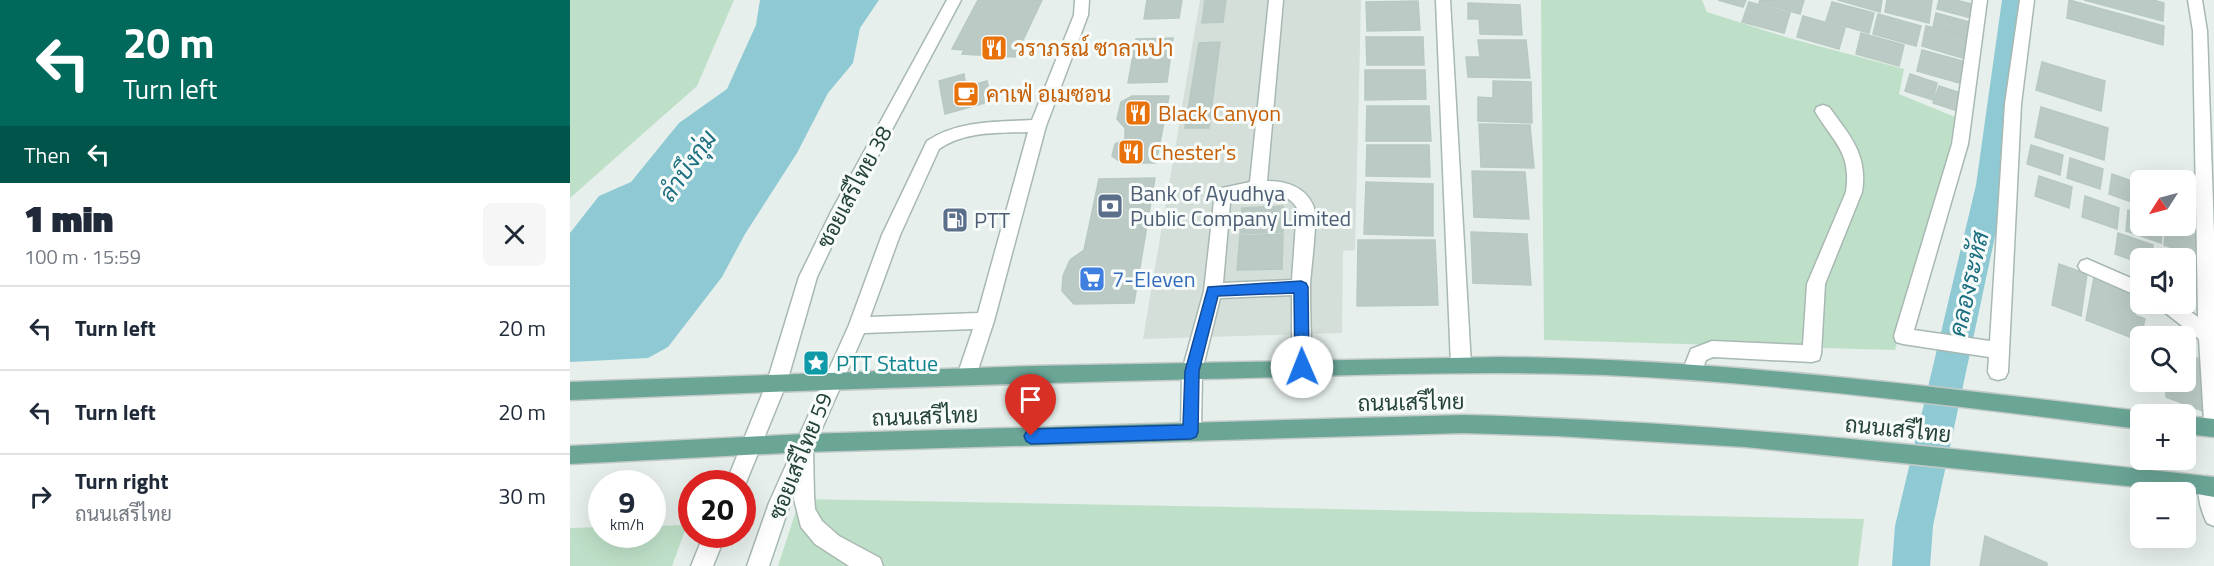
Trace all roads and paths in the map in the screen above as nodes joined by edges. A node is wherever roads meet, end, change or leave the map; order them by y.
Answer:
1 (954, 0) edge
2 (1082, 0) edge
3 (1276, 0) edge
4 (1443, 0) edge
5 (1980, 0) edge
6 (2028, 0) edge
7 (2195, 0) edge
8 (1823, 111) dead end
9 (1038, 126) junction
10 (1258, 189) junction
11 (2087, 266) dead end
12 (2130, 285) edge
13 (1301, 287) junction
14 (1213, 291) junction
15 (2180, 314) edge
16 (985, 321) junction
17 (858, 325) junction
18 (2208, 335) junction
19 (1994, 350) junction
20 (1461, 365) junction
21 (1302, 367) junction
22 (1192, 371) junction
23 (1692, 372) junction
24 (1998, 372) dead end
25 (967, 376) junction
26 (832, 380) junction
27 (777, 382) junction
28 (570, 391) edge
29 (2130, 419) edge
30 (2214, 421) edge
31 (2196, 425) edge
32 (2214, 428) edge
33 (1191, 432) junction
34 (804, 443) junction
35 (752, 445) junction
36 (570, 455) edge
37 (741, 470) edge
38 (2211, 487) edge
39 (2214, 516) edge
40 (709, 548) edge
41 (702, 566) edge
42 (758, 566) edge
43 (872, 566) edge

1 - 27 street, ซอยเสรีไทย 38
2 - 9 street
3 - 10 street
4 - 20 street
5 - 19 street
6 - 19 street
7 - 18 street
8 - 23 street
9 - 16 street
9 - 17 street, ซอยเสรีไทย 59
10 - 13 street
10 - 14 street
11 - 12 street
13 - 14 street
13 - 21 street
14 - 22 street
15 - 18 street
16 - 17 street
16 - 25 street
17 - 26 street, ซอยเสรีไทย 59
18 - 30 street
19 - 24 street
20 - 21 main road, ถนนเสรีไทย
20 - 23 main road, ถนนเสรีไทย
21 - 22 main road, ถนนเสรีไทย
22 - 25 main road, ถนนเสรีไทย
22 - 33 street
23 - 29 main road, ถนนเสรีไทย
25 - 26 main road, ถนนเสรีไทย
26 - 27 main road, ถนนเสรีไทย
26 - 34 street, ซอยเสรีไทย 59
27 - 28 main road, ถนนเสรีไทย
27 - 35 street, ซอยเสรีไทย 38
31 - 32 main road
33 - 34 main road, ถนนเสรีไทย
33 - 38 main road, ถนนเสรีไทย
34 - 35 main road, ถนนเสรีไทย
34 - 42 street, ซอยเสรีไทย 59
34 - 43 street
35 - 36 main road, ถนนเสรีไทย
35 - 37 street
38 - 39 street
40 - 41 street

